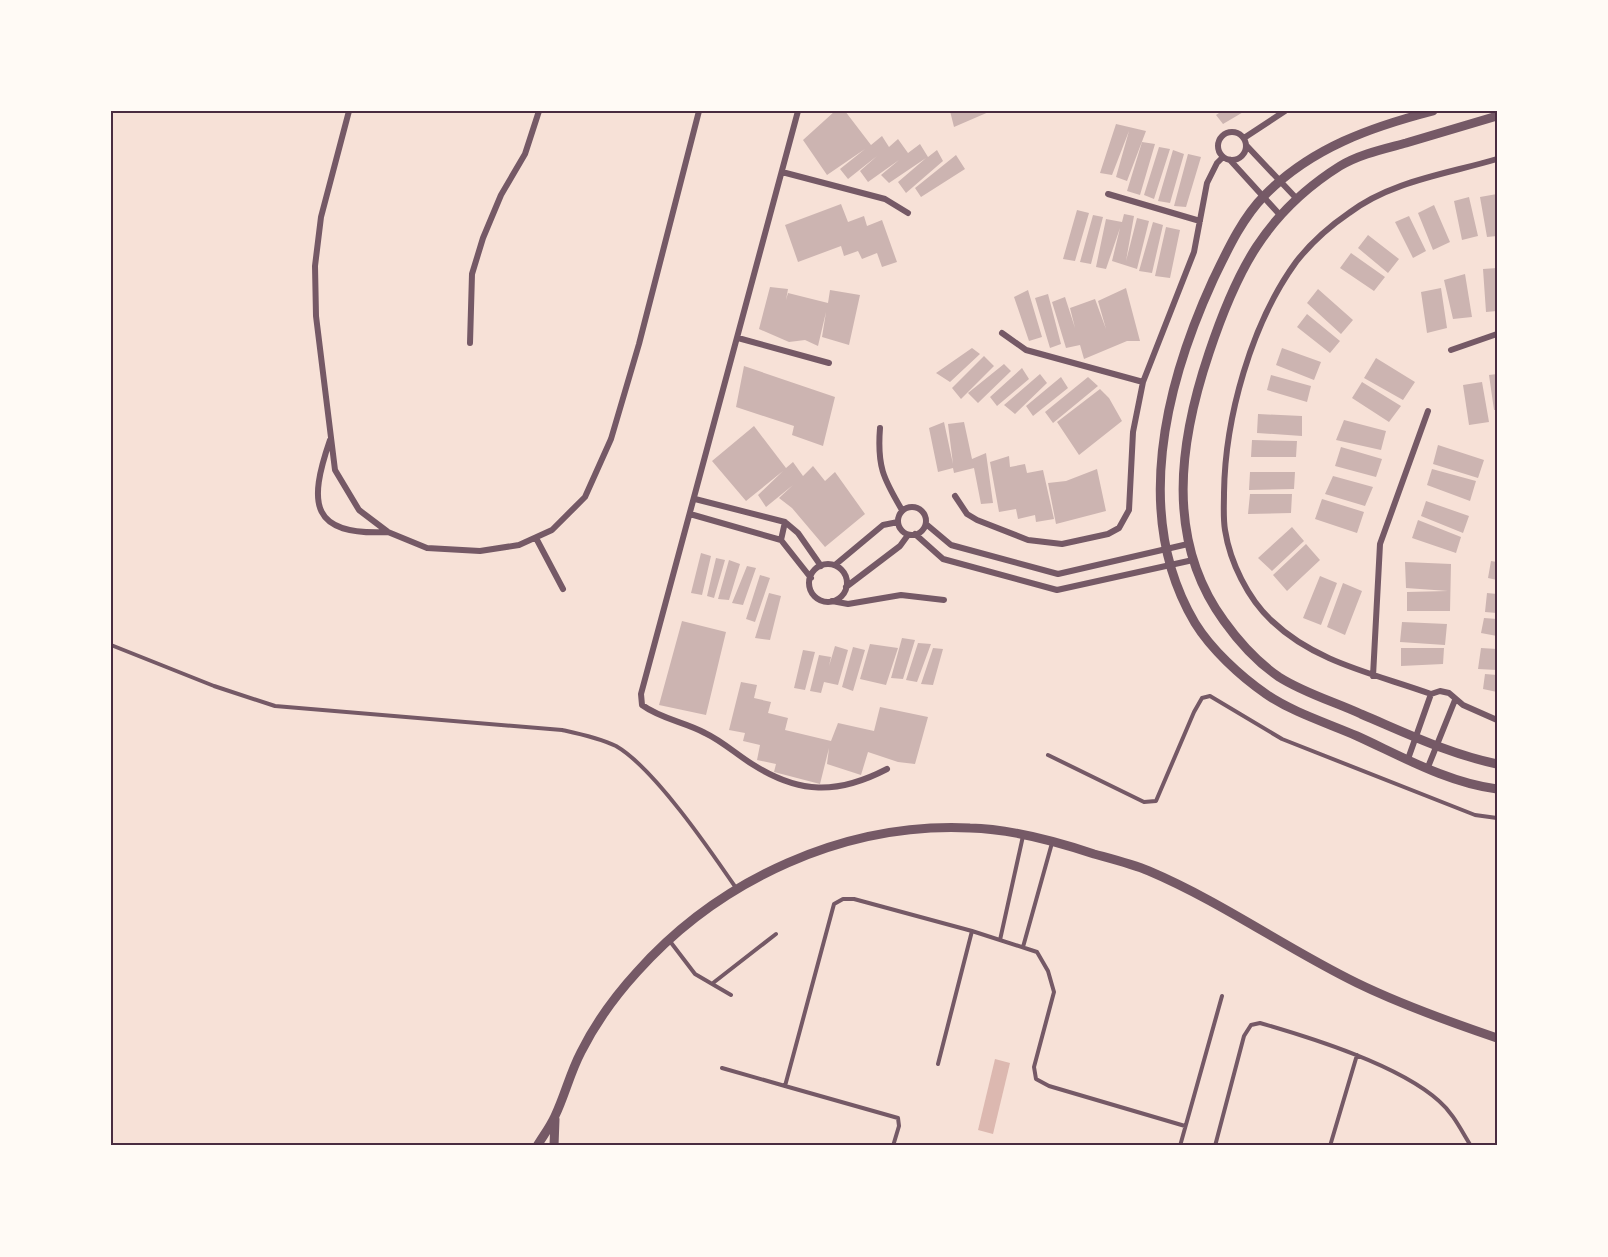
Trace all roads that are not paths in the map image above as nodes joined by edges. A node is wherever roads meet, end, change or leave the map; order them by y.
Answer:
1 (349, 111) edge
2 (539, 111) edge
3 (699, 111) edge
4 (798, 111) edge
5 (1285, 111) edge
6 (1433, 111) edge
7 (1497, 116) edge
8 (1245, 141) junction
9 (1223, 157) junction
10 (1497, 159) edge
11 (1230, 160) junction
12 (782, 172) junction
13 (1280, 181) junction
14 (1108, 194) dead end
15 (1263, 196) junction
16 (1297, 199) junction
17 (908, 213) dead end
18 (1280, 215) junction
19 (1200, 221) junction
20 (1002, 333) dead end
21 (1497, 334) edge
22 (738, 338) junction
23 (470, 343) dead end
24 (1451, 350) dead end
25 (829, 363) dead end
26 (1143, 382) junction
27 (1428, 411) dead end
28 (880, 428) dead end
29 (331, 436) junction
30 (955, 496) dead end
31 (695, 499) junction
32 (902, 510) junction
33 (690, 514) junction
34 (785, 522) junction
35 (898, 522) junction
36 (926, 524) junction
37 (388, 532) junction
38 (912, 535) junction
39 (536, 538) junction
40 (781, 540) junction
41 (1188, 544) junction
42 (1167, 550) junction
43 (1193, 560) junction
44 (835, 565) junction
45 (821, 566) junction
46 (1171, 566) junction
47 (810, 578) junction
48 (846, 587) junction
49 (563, 589) dead end
50 (944, 600) dead end
51 (832, 601) junction
52 (111, 645) edge
53 (1373, 676) junction
54 (1431, 694) junction
55 (1455, 700) junction
56 (1497, 720) edge
57 (1417, 737) junction
58 (1437, 746) junction
59 (1048, 755) dead end
60 (1408, 759) junction
61 (1497, 764) edge
62 (1428, 767) junction
63 (887, 769) dead end
64 (1497, 789) edge
65 (1497, 818) edge
66 (1023, 836) junction
67 (1053, 841) junction
68 (736, 888) junction
69 (972, 931) junction
70 (776, 934) dead end
71 (669, 940) junction
72 (999, 940) junction
73 (1023, 947) junction
74 (713, 983) junction
75 (731, 995) dead end
76 (1222, 996) dead end
77 (1497, 1038) edge
78 (1357, 1055) junction
79 (938, 1064) dead end
80 (722, 1068) dead end
81 (785, 1086) junction
82 (555, 1117) junction
83 (1185, 1126) junction
84 (537, 1146) edge
85 (554, 1146) edge
86 (893, 1146) edge
87 (1180, 1146) edge
88 (1215, 1146) edge
89 (1330, 1146) edge
90 (1471, 1146) edge

1 - 29 street
2 - 23 street
3 - 39 street
4 - 12 street
5 - 8 street
6 - 13 street
7 - 16 street
8 - 9 street
8 - 11 street
8 - 13 street
9 - 11 street
9 - 19 street
10 - 53 street
11 - 15 street
12 - 17 street
12 - 22 street
13 - 15 street
13 - 16 street
14 - 19 street
15 - 18 street
15 - 42 street
16 - 18 street
18 - 41 street
19 - 26 street
20 - 26 street
21 - 24 street
22 - 25 street
22 - 31 street
26 - 30 street
27 - 53 street
28 - 32 street
29 - 37 street
29 - 37 street
31 - 33 street
31 - 34 street
32 - 35 street
32 - 36 street
33 - 40 street
33 - 63 street
34 - 40 street
34 - 45 street
35 - 38 street
35 - 44 street
36 - 38 street
36 - 42 street
37 - 39 street
38 - 46 street
38 - 48 street
39 - 49 street
40 - 47 street
41 - 42 street
41 - 43 street
42 - 46 street
43 - 46 street
43 - 57 street
44 - 45 street
44 - 48 street
45 - 47 street
46 - 60 street
47 - 51 street
48 - 51 street
50 - 51 street
52 - 68 lane
53 - 54 street
54 - 55 street
54 - 57 street
55 - 56 street
55 - 58 street
57 - 58 street
57 - 60 street
58 - 61 street
58 - 62 street
59 - 65 lane
60 - 62 street
62 - 64 street
66 - 67 street
66 - 68 street
66 - 72 lane
67 - 73 lane
67 - 77 street
68 - 71 street
69 - 72 lane
69 - 79 lane
69 - 81 lane
70 - 74 lane
71 - 74 lane
71 - 82 street
72 - 73 lane
73 - 83 lane
74 - 75 lane
76 - 83 lane
78 - 88 lane
78 - 89 lane
78 - 90 lane
80 - 81 lane
81 - 86 lane
82 - 84 street
82 - 85 street
83 - 87 lane

